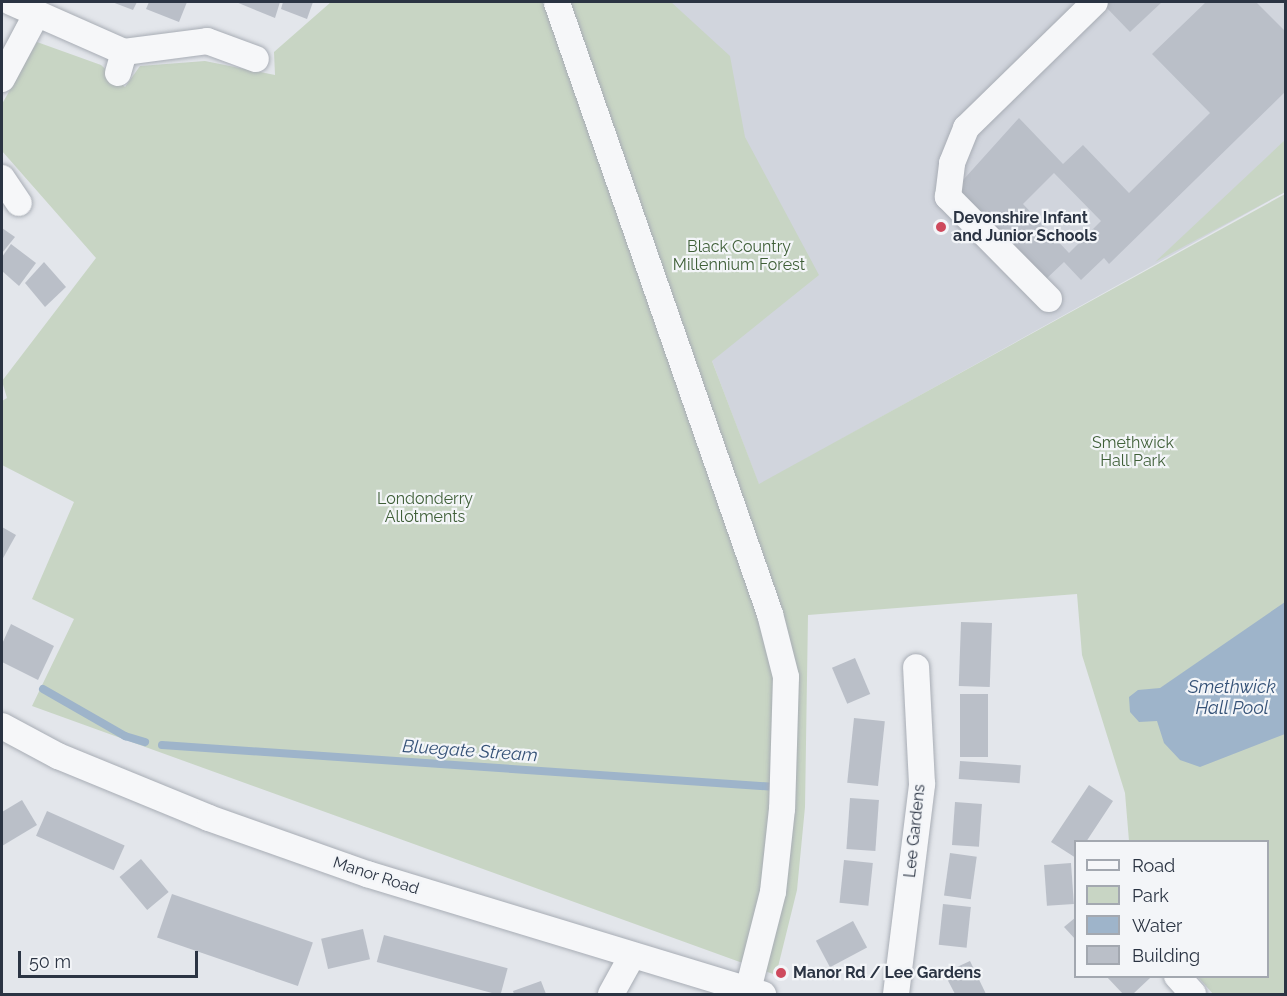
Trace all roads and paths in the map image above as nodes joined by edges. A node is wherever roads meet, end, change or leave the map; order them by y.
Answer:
1 (11, 2) edge
2 (1095, 2) edge
3 (558, 3) dead end
4 (36, 15) junction
5 (256, 58) dead end
6 (2, 80) edge
7 (2, 178) edge
8 (19, 203) dead end
9 (1049, 299) dead end
10 (916, 666) dead end
11 (2, 726) edge
12 (632, 956) junction
13 (1179, 978) edge
14 (755, 992) edge
15 (611, 994) edge
16 (896, 994) edge
17 (1193, 994) edge

1 - 4 street
2 - 9 street
3 - 14 street
4 - 5 street
4 - 6 street
7 - 8 street
10 - 16 street, Lee Gardens
11 - 12 street, Manor Road
12 - 14 street, Manor Road
12 - 15 street
13 - 17 street

